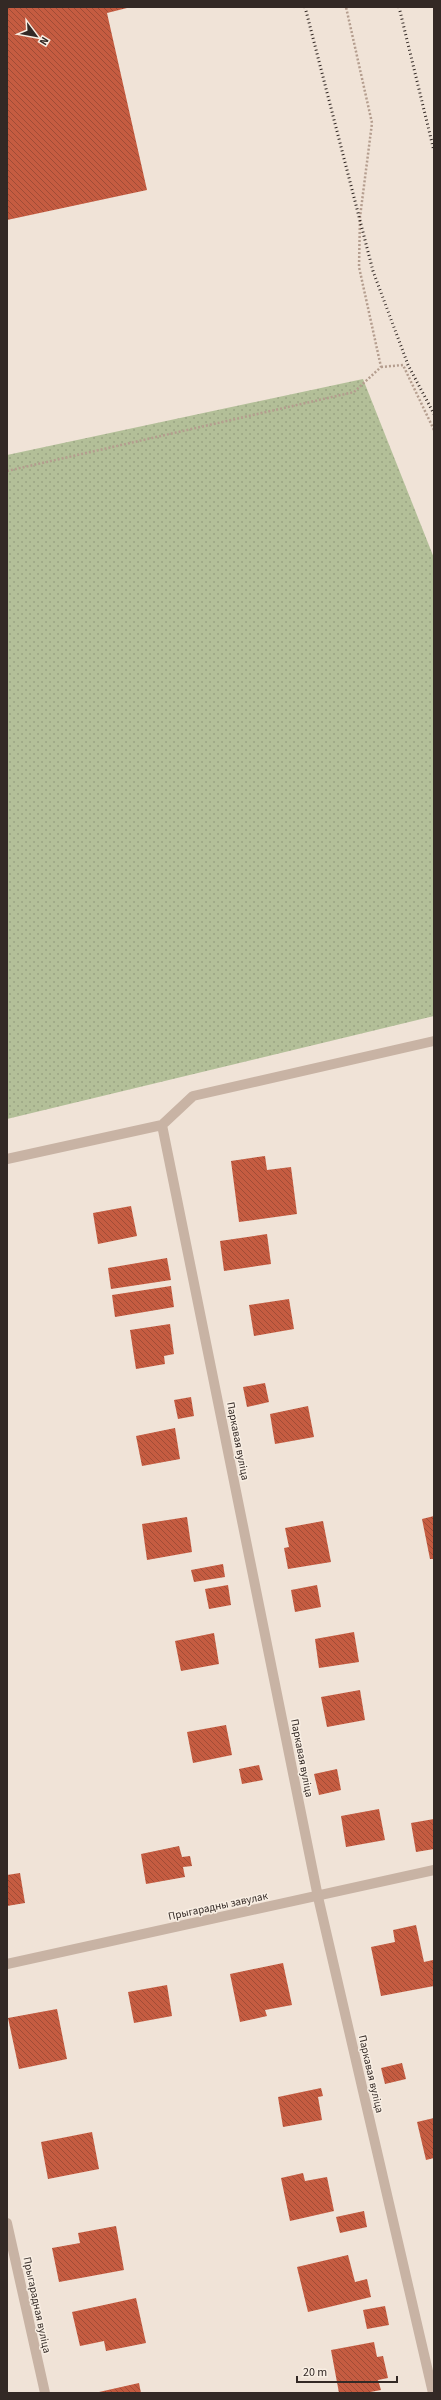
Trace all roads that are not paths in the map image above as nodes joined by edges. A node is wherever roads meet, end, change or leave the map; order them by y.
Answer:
1 (434, 1041) edge
2 (162, 1125) junction
3 (7, 1159) edge
4 (434, 1870) edge
5 (318, 1897) junction
6 (7, 1964) edge
7 (7, 2223) edge
8 (44, 2393) edge
9 (433, 2393) edge

1 - 2 street
2 - 3 street
2 - 5 street, Паркавая вуліца
4 - 5 street, Прыгарадны завулак
5 - 6 street, Прыгарадны завулак
5 - 9 street, Паркавая вуліца
7 - 8 street, Прыгарадная вуліца

